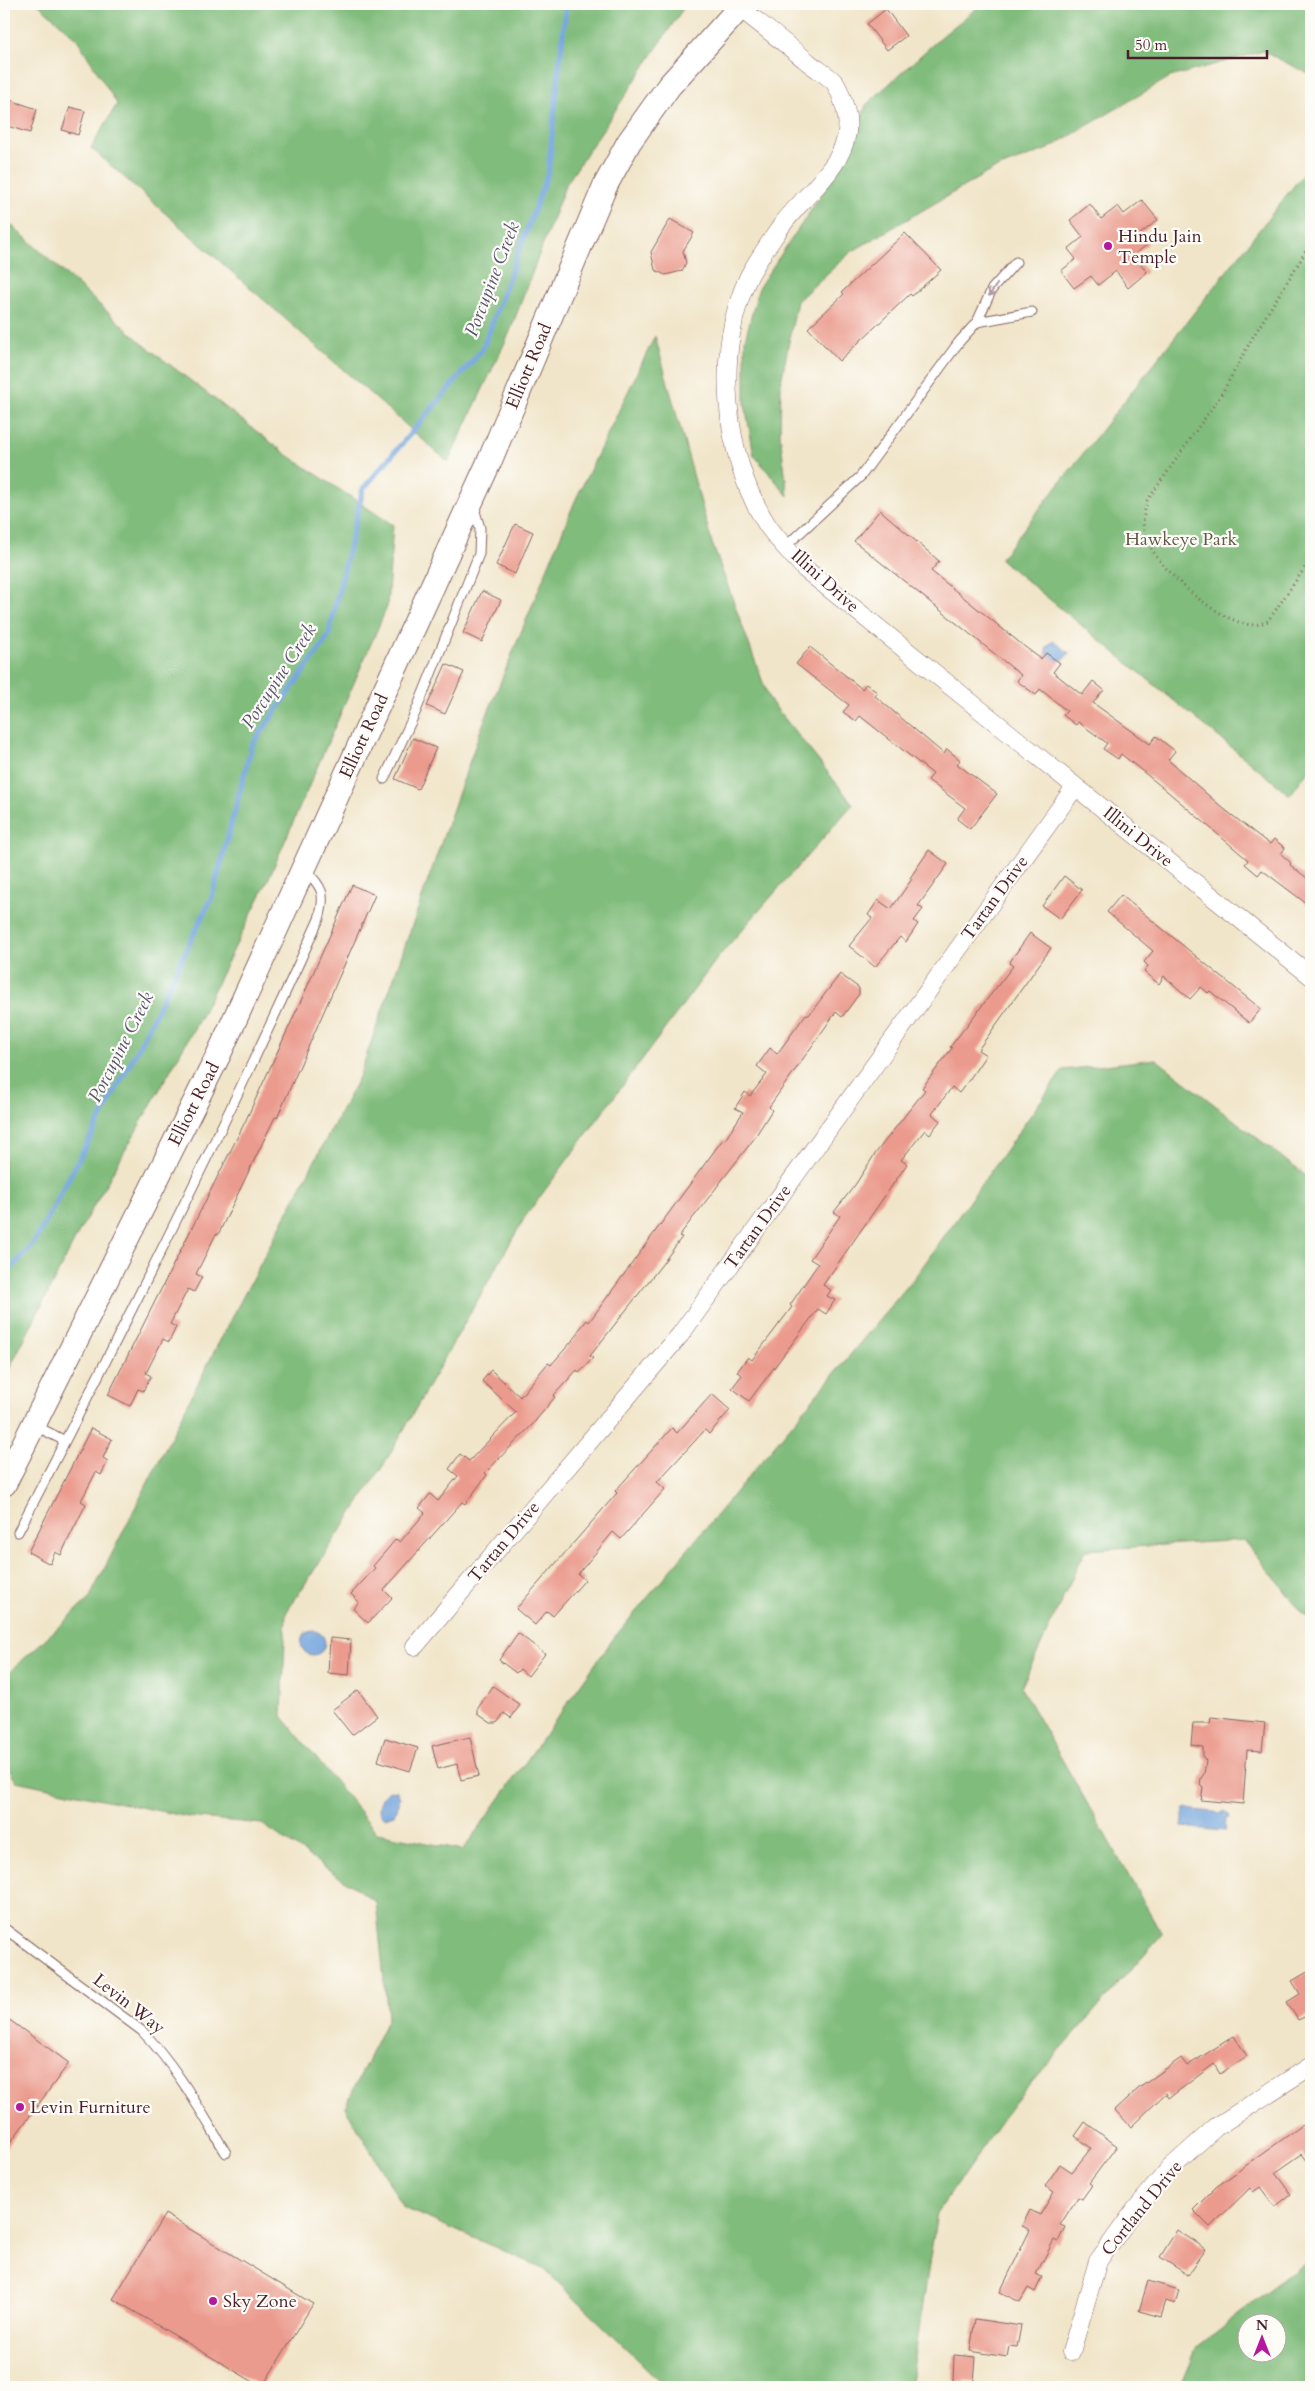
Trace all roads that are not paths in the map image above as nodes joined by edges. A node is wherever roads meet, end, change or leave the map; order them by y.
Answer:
1 (742, 6) edge
2 (1016, 262) dead end
3 (1032, 312) dead end
4 (977, 322) junction
5 (472, 500) junction
6 (786, 546) junction
7 (384, 779) dead end
8 (1075, 787) junction
9 (303, 869) junction
10 (1311, 976) edge
11 (33, 1425) junction
12 (65, 1442) junction
13 (4, 1484) edge
14 (18, 1532) dead end
15 (415, 1646) dead end
16 (4, 1928) edge
17 (1311, 2066) edge
18 (226, 2153) dead end
19 (1071, 2352) dead end

1 - 5 street, Elliott Road
1 - 6 street, Illini Drive
2 -> 4 lane
3 - 4 lane
4 - 6 lane
5 - 7 lane
5 - 9 street, Elliott Road
6 - 8 street, Illini Drive
8 - 10 street, Illini Drive
8 - 15 street, Tartan Drive
9 - 11 street, Elliott Road
9 - 12 lane
11 - 12 lane
11 - 13 street, Elliott Road
12 - 14 lane
16 - 18 lane, Levin Way
17 - 19 street, Cortland Drive

